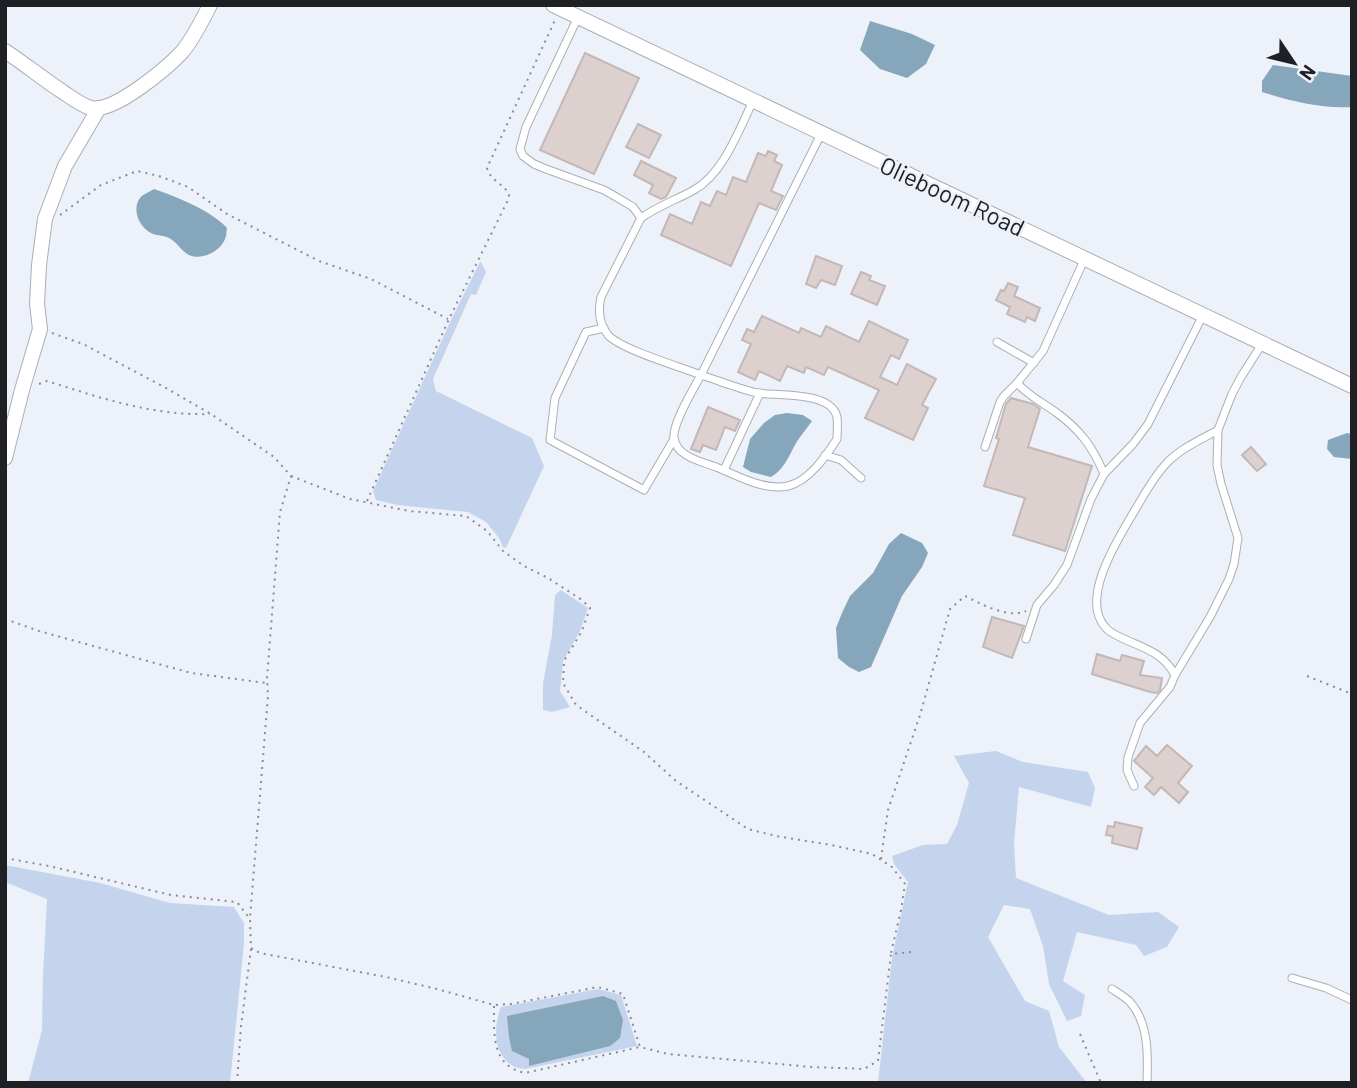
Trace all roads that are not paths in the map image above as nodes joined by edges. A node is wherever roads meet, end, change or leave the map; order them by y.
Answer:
1 (210, 5) edge
2 (557, 7) edge
3 (578, 17) junction
4 (5, 51) edge
5 (753, 101) junction
6 (99, 108) junction
7 (821, 134) junction
8 (641, 218) junction
9 (1084, 260) junction
10 (1203, 315) junction
11 (604, 328) junction
12 (997, 342) dead end
13 (1262, 344) junction
14 (1034, 363) junction
15 (701, 375) junction
16 (1017, 383) junction
17 (1352, 386) edge
18 (760, 393) junction
19 (1219, 430) junction
20 (674, 439) junction
21 (985, 447) dead end
22 (825, 455) junction
23 (5, 458) edge
24 (724, 470) junction
25 (1104, 474) junction
26 (861, 478) dead end
27 (1026, 639) dead end
28 (1175, 675) junction
29 (1133, 786) dead end
30 (1292, 978) dead end
31 (1112, 989) dead end
32 (1352, 1000) edge
33 (1147, 1083) edge

1 - 6 street
2 - 3 street, Olieboom Road
3 - 5 street, Olieboom Road
3 - 8 lane
4 - 6 street
5 - 7 street, Olieboom Road
5 - 8 lane
6 - 23 street
7 - 9 street, Olieboom Road
7 - 15 lane
8 - 11 lane
9 - 10 street, Olieboom Road
9 - 14 lane
10 - 13 street, Olieboom Road
10 - 25 lane
11 - 15 lane
11 - 20 lane
12 - 14 lane
13 - 17 street, Olieboom Road
13 - 19 lane
14 - 16 lane
15 - 18 lane
15 - 20 lane
16 - 21 lane
16 - 25 lane
18 - 22 lane
18 - 24 lane
19 - 28 lane
19 - 28 lane
20 - 24 lane
22 - 24 lane
22 - 26 lane
25 - 27 lane
28 - 29 lane
30 - 32 lane
31 - 33 lane

